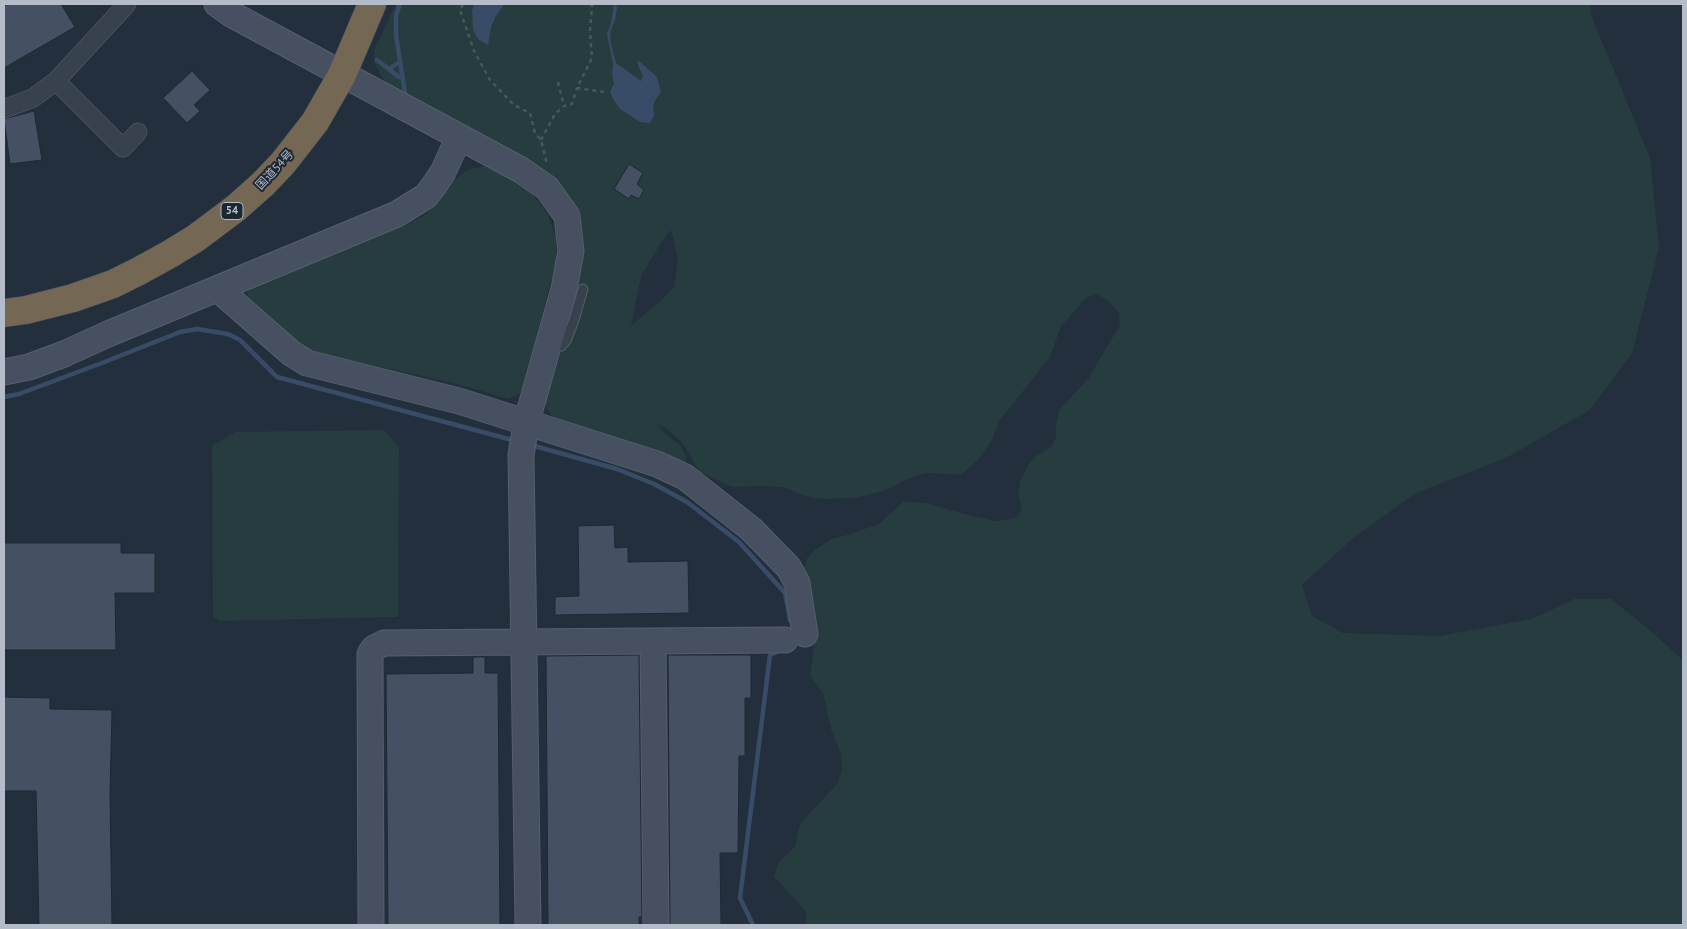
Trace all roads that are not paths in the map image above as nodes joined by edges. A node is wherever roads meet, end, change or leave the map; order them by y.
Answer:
1 (127, 4) edge
2 (217, 4) edge
3 (372, 4) edge
4 (342, 75) junction
5 (56, 81) junction
6 (4, 109) edge
7 (138, 132) dead end
8 (458, 137) junction
9 (218, 289) junction
10 (583, 289) dead end
11 (4, 313) edge
12 (548, 344) junction
13 (4, 372) edge
14 (526, 424) junction
15 (653, 641) junction
16 (524, 642) junction
17 (371, 925) edge
18 (528, 925) edge
19 (656, 925) edge

1 - 5 street
2 - 4 street
3 - 4 highway, 国道54号 / 54
4 - 8 street
4 - 11 highway, 国道54号 / 54
5 - 6 street
5 - 7 street
8 - 9 street
8 - 12 street
9 - 13 street
9 - 14 street
10 - 12 lane
12 - 14 street
14 - 15 street
14 - 16 street
15 - 16 street
15 - 19 street
16 - 17 street
16 - 18 street

